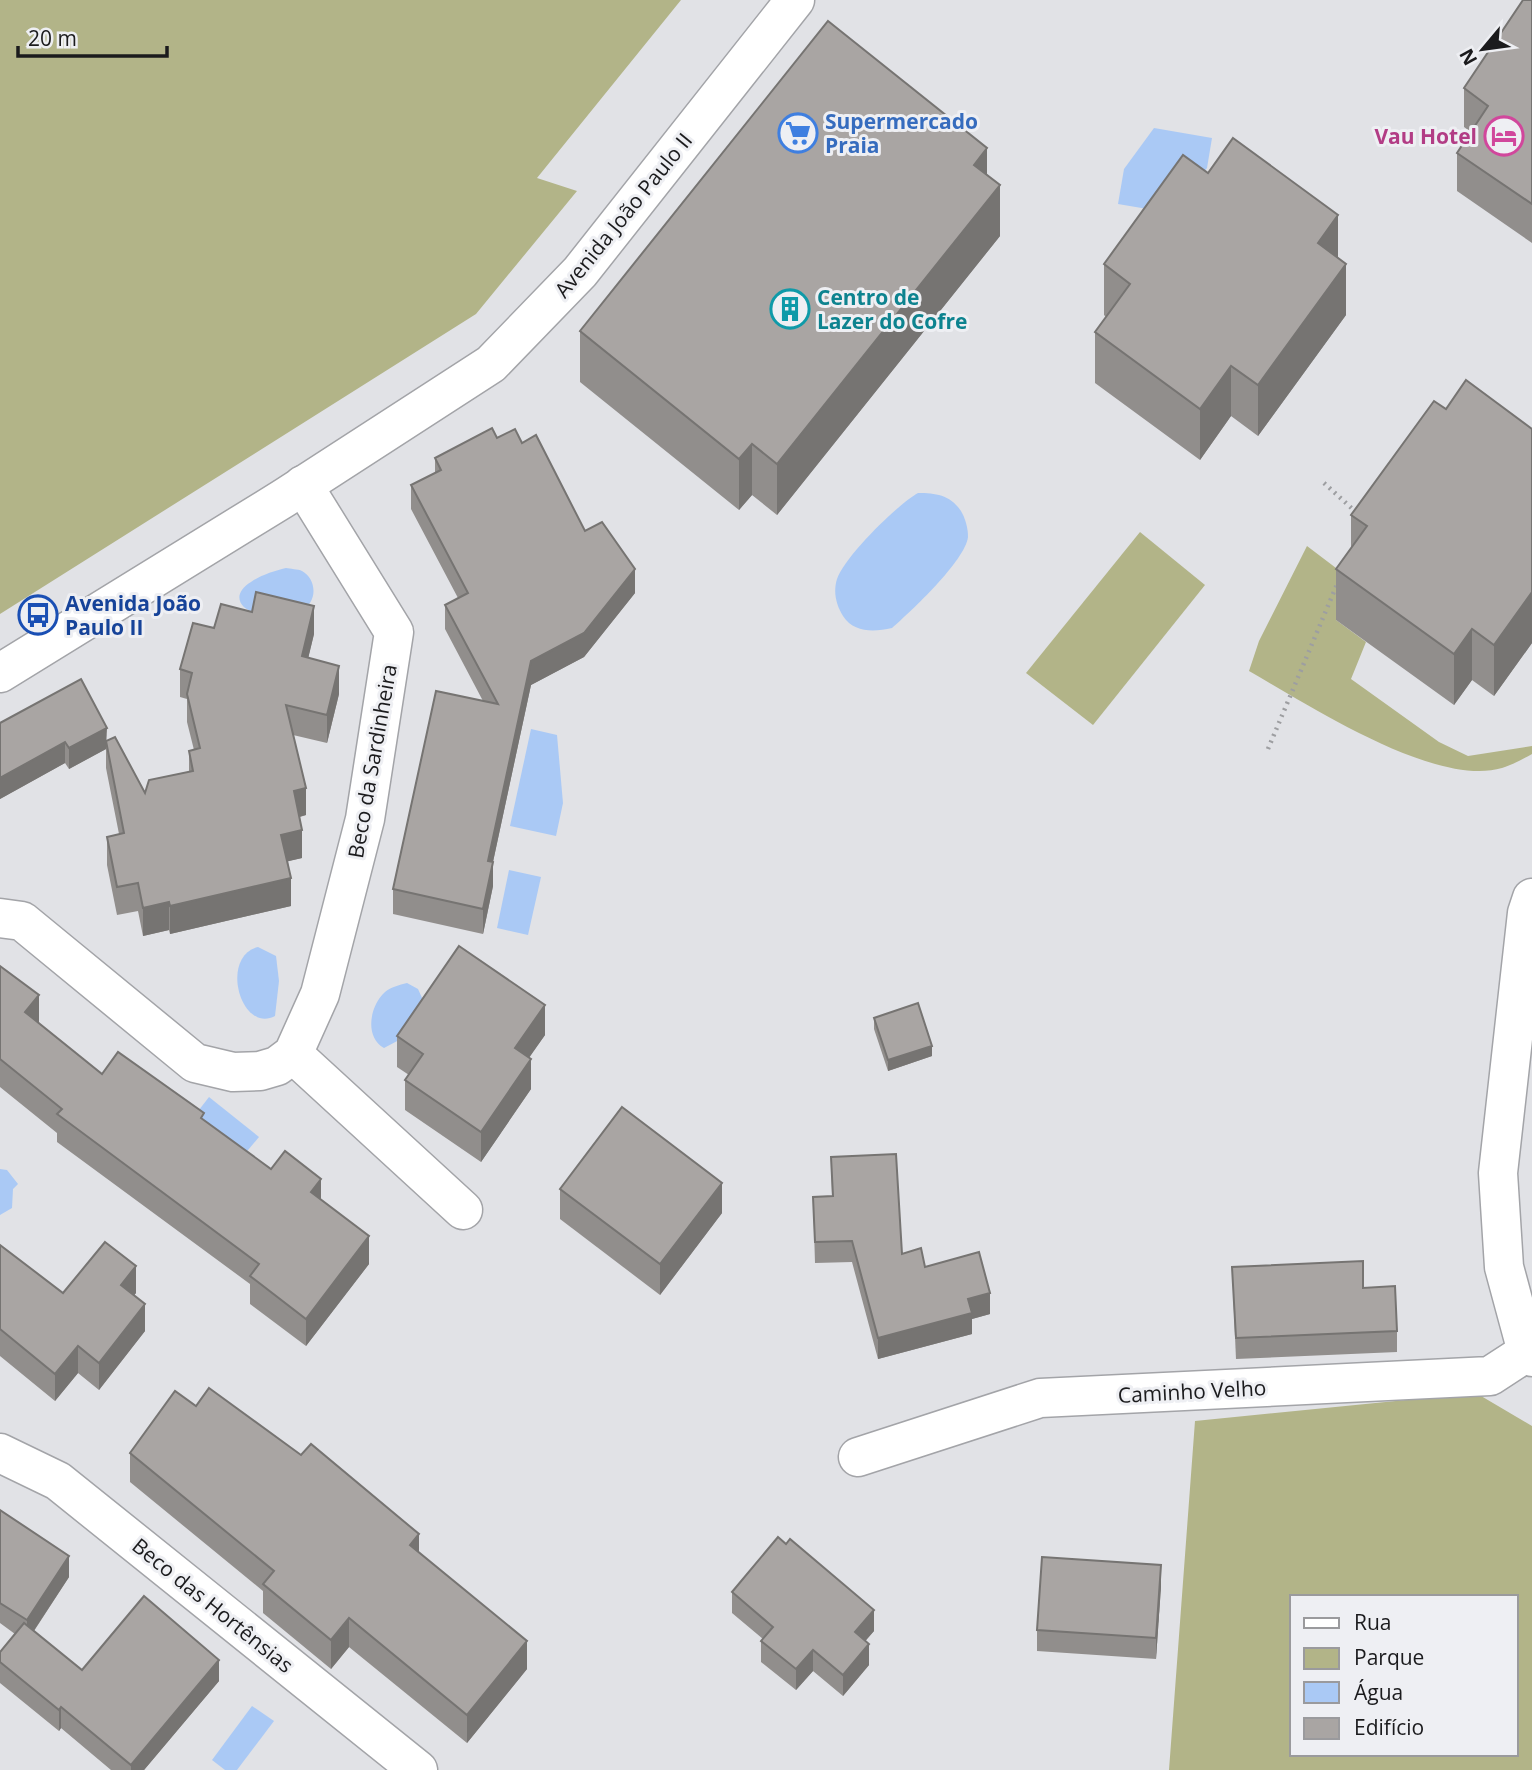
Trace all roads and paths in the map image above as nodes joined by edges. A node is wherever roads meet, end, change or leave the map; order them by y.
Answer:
1 (795, 0) edge
2 (1324, 483) dead end
3 (303, 485) junction
4 (1363, 519) edge
5 (1342, 573) edge
6 (0, 673) edge
7 (1268, 749) dead end
8 (1532, 898) edge
9 (0, 918) edge
10 (293, 1054) junction
11 (463, 1210) dead end
12 (1530, 1355) edge
13 (0, 1453) edge
14 (858, 1457) dead end
15 (418, 1770) edge

1 - 3 street, Avenida João Paulo II
2 - 4 path
3 - 6 street, Avenida João Paulo II
3 - 10 street, Beco da Sardinheira
5 - 7 path
8 - 12 street
9 - 10 street
10 - 11 street
12 - 14 street, Caminho Velho
13 - 15 street, Beco das Hortênsias

